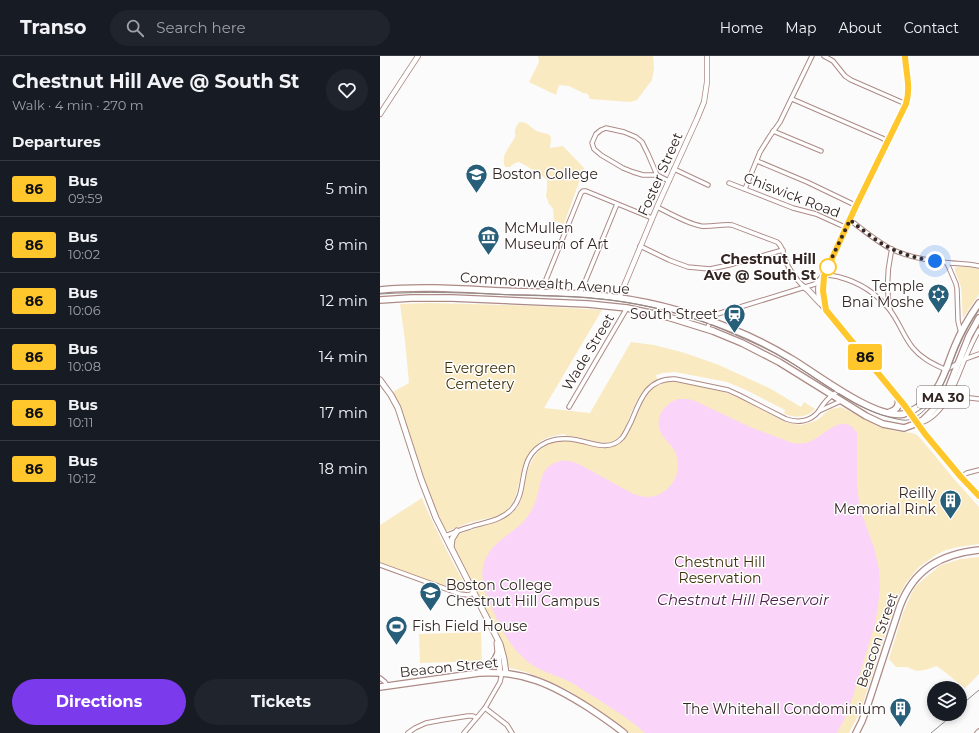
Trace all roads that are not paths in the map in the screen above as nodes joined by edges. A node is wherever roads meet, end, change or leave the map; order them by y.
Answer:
1 (418, 56) edge
2 (707, 56) edge
3 (812, 56) edge
4 (824, 56) edge
5 (905, 56) edge
6 (792, 99) junction
7 (906, 104) junction
8 (380, 114) edge
9 (773, 132) junction
10 (889, 142) junction
11 (821, 151) dead end
12 (757, 161) junction
13 (674, 169) junction
14 (657, 175) junction
15 (669, 180) junction
16 (729, 183) dead end
17 (708, 185) dead end
18 (745, 189) junction
19 (617, 204) junction
20 (856, 206) junction
21 (657, 207) junction
22 (652, 218) junction
23 (850, 220) junction
24 (847, 228) junction
25 (640, 246) junction
26 (892, 249) junction
27 (783, 250) junction
28 (947, 263) junction
29 (979, 266) edge
30 (824, 276) junction
31 (804, 287) junction
32 (380, 290) edge
33 (541, 292) junction
34 (560, 293) junction
35 (580, 294) junction
36 (619, 298) junction
37 (380, 300) edge
38 (560, 302) junction
39 (979, 303) edge
40 (627, 308) junction
41 (825, 308) junction
42 (890, 310) junction
43 (979, 318) edge
44 (710, 320) junction
45 (707, 329) junction
46 (979, 330) edge
47 (961, 333) junction
48 (979, 354) edge
49 (965, 359) junction
50 (958, 364) junction
51 (946, 370) junction
52 (380, 380) edge
53 (839, 390) junction
54 (952, 392) junction
55 (832, 396) junction
56 (898, 398) junction
57 (979, 399) edge
58 (841, 401) junction
59 (569, 407) dead end
60 (818, 412) junction
61 (909, 412) junction
62 (887, 413) junction
63 (917, 423) junction
64 (979, 470) edge
65 (961, 477) junction
66 (979, 496) edge
67 (457, 531) junction
68 (445, 536) junction
69 (451, 548) junction
70 (979, 550) edge
71 (380, 565) edge
72 (474, 593) junction
73 (496, 636) junction
74 (498, 652) junction
75 (479, 673) junction
76 (503, 673) junction
77 (380, 678) edge
78 (387, 686) junction
79 (380, 687) edge
80 (485, 708) junction
81 (476, 718) junction
82 (979, 731) edge
83 (408, 733) edge
84 (464, 733) edge
85 (512, 733) edge
86 (624, 733) edge
87 (856, 733) edge
88 (976, 733) edge

1 - 8 street
2 - 13 street, Foster Street
3 - 6 street
4 - 7 street
5 - 7 main road
6 - 9 street
6 - 10 street
7 - 10 main road
9 - 11 street
9 - 12 street
10 - 20 main road
12 - 18 street
12 - 20 street
13 - 15 street, Foster Street
13 - 17 street
14 - 14 street
14 - 15 street
15 - 21 street, Foster Street
16 - 18 street, Chiswick Road
18 - 24 street, Chiswick Road
19 - 22 street
19 - 33 street
19 - 35 street
20 - 23 main road
21 - 22 street, Foster Street
21 - 27 street
22 - 25 street, Foster Street
23 - 24 main road
23 - 26 street, Chiswick Road
24 - 30 main road
25 - 27 street
25 - 36 street, Foster Street
26 - 28 street, Chiswick Road
26 - 42 street
27 - 31 street
28 - 29 street, Chiswick Road
28 - 47 street
30 - 31 street
30 - 41 main road
30 - 42 street
31 - 41 main road
31 - 44 street
32 - 33 main road, Commonwealth Avenue / MA 30
33 - 34 main road, Commonwealth Avenue / MA 30
34 - 35 main road, Commonwealth Avenue / MA 30
34 - 38 main road
35 - 36 main road, Commonwealth Avenue / MA 30
36 - 44 main road, Commonwealth Avenue / MA 30
37 - 38 main road, Commonwealth Avenue / MA 30
38 - 40 main road, Commonwealth Avenue / MA 30
39 - 47 main road, Commonwealth Avenue / MA 30
40 - 45 main road, Commonwealth Avenue / MA 30
40 - 59 street, Wade Street
41 - 56 main road
42 - 51 street
43 - 50 main road, Commonwealth Avenue / MA 30
44 - 45 street
44 - 53 main road, Commonwealth Avenue / MA 30
45 - 55 main road, Commonwealth Avenue / MA 30
46 - 49 street, Commonwealth Avenue
47 - 51 main road, Commonwealth Avenue / MA 30
48 - 49 street
49 - 50 street
49 - 54 street, Commonwealth Avenue
50 - 51 street
50 - 63 main road, Commonwealth Avenue / MA 30
51 - 61 main road, Commonwealth Avenue / MA 30
52 - 68 main road
53 - 55 street
53 - 62 main road, Commonwealth Avenue / MA 30
54 - 57 street
54 - 63 street, Commonwealth Avenue
55 - 58 main road, Commonwealth Avenue / MA 30
55 - 60 street
56 - 61 main road
56 - 62 main road
58 - 60 street
58 - 63 main road, Commonwealth Avenue / MA 30
60 - 67 street
61 - 62 main road, Commonwealth Avenue / MA 30
61 - 63 main road
63 - 65 main road
64 - 65 street
65 - 66 main road
67 - 68 street
67 - 69 main road
68 - 69 main road
69 - 72 main road
70 - 87 main road, Beacon Street
71 - 72 street
72 - 73 main road
73 - 74 main road
73 - 76 main road
74 - 75 main road
74 - 76 main road
75 - 76 main road, Beacon Street
75 - 78 main road, Beacon Street
76 - 80 street
76 - 86 main road, Beacon Street
77 - 78 street
78 - 79 main road, Beacon Street
80 - 81 street
80 - 85 street
81 - 83 street
81 - 84 street
82 - 88 street

